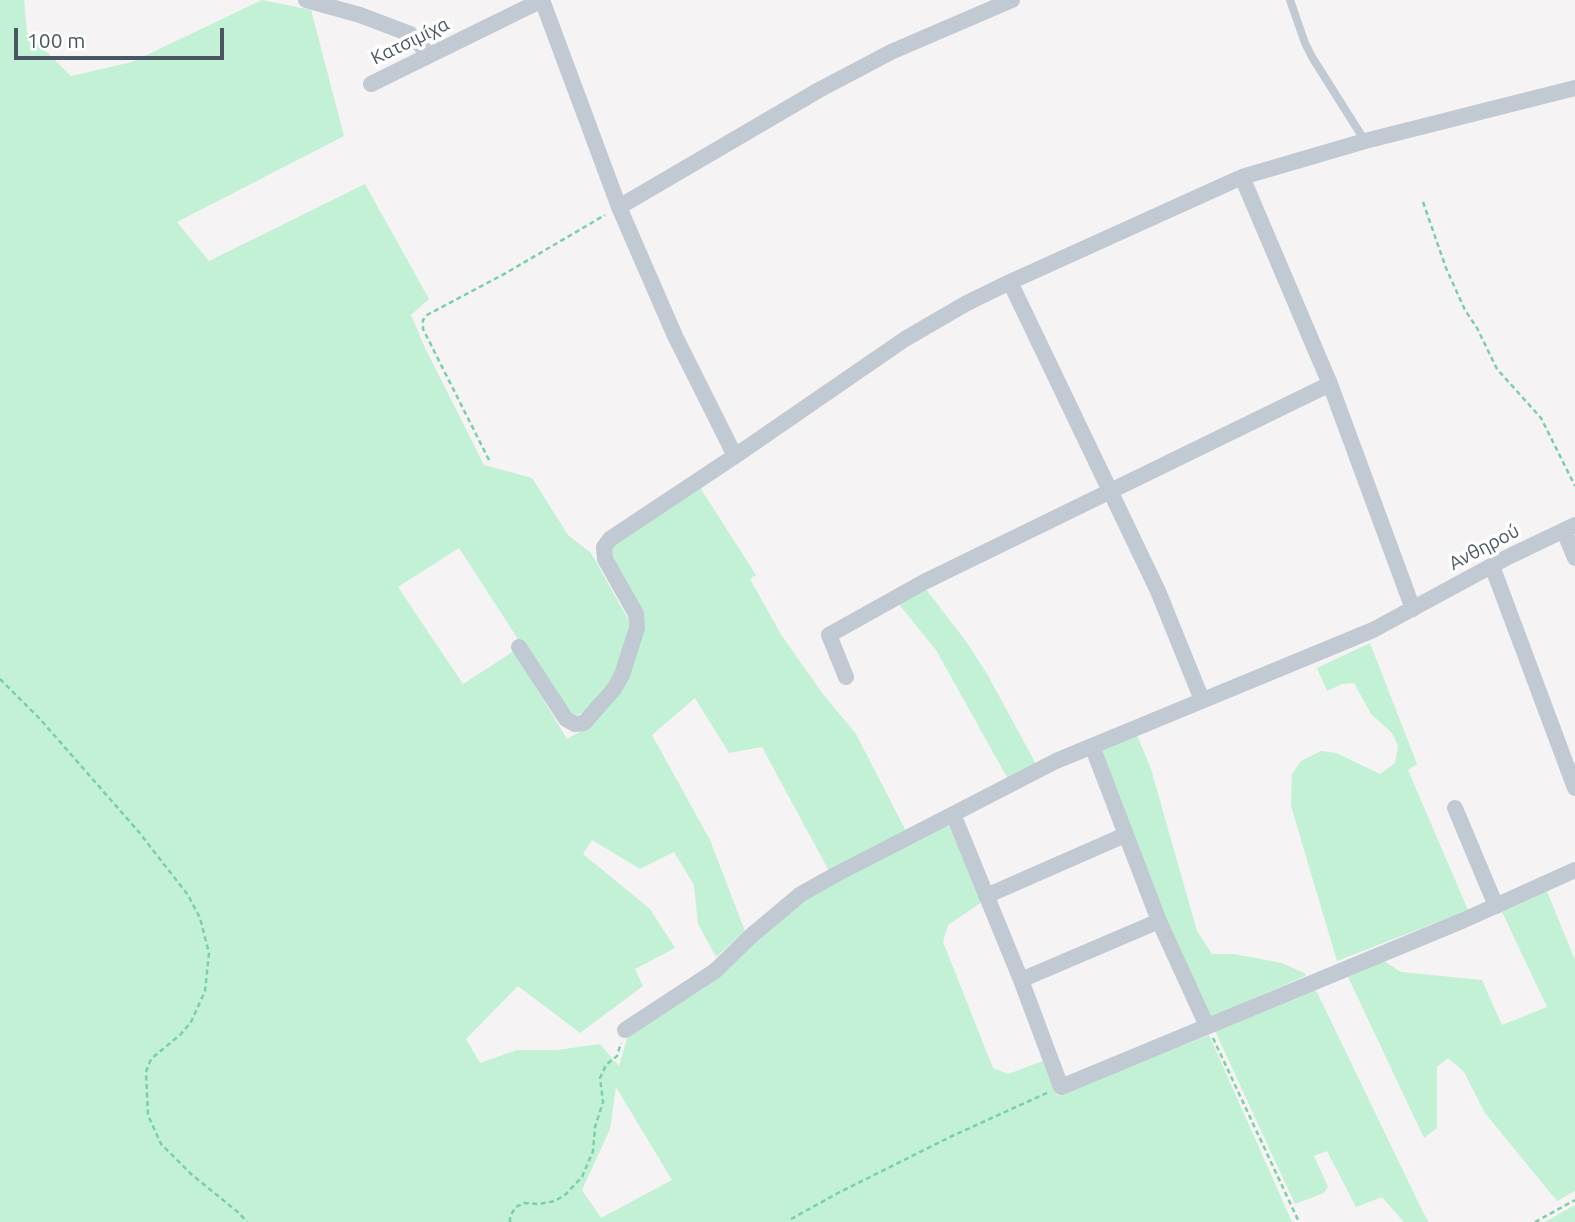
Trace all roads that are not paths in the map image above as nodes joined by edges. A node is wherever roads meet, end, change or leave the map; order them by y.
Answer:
1 (306, 0) edge
2 (542, 0) edge
3 (1012, 0) edge
4 (1290, 0) edge
5 (429, 55) junction
6 (371, 84) dead end
7 (1575, 88) edge
8 (1365, 141) junction
9 (1242, 177) junction
10 (619, 207) junction
11 (1010, 282) junction
12 (1330, 384) junction
13 (736, 456) junction
14 (1111, 492) junction
15 (1569, 528) edge
16 (1575, 558) edge
17 (1492, 566) junction
18 (1413, 609) junction
19 (519, 647) dead end
20 (846, 677) dead end
21 (1202, 700) junction
22 (1092, 747) junction
23 (1575, 788) edge
24 (1455, 808) dead end
25 (953, 814) junction
26 (1125, 835) junction
27 (1575, 870) edge
28 (986, 896) junction
29 (1496, 906) junction
30 (1159, 921) junction
31 (1021, 980) junction
32 (1207, 1026) junction
33 (625, 1030) road end

1 - 5 street
2 - 5 street, Κατσιμίχα
2 - 10 street
3 - 10 street
4 - 8 lane
5 - 6 street, Κατσιμίχα
7 - 8 street
8 - 9 street
9 - 11 street
9 - 12 street
10 - 13 street
11 - 13 street
11 - 14 street
12 - 14 street
12 - 18 street
13 - 19 street
14 - 20 street
14 - 21 street
15 - 16 street
15 - 17 street, Ανθηρού
17 - 18 street, Ανθηρού
17 - 23 street
18 - 21 street, Ανθηρού
21 - 22 street, Ανθηρού
22 - 25 street, Ανθηρού
22 - 26 street
24 - 29 street
25 - 28 street
25 - 33 street, Ανθηρού
26 - 28 street
26 - 30 street
27 - 29 street
28 - 31 street
29 - 32 street
30 - 31 street
30 - 32 street
31 - 32 street

